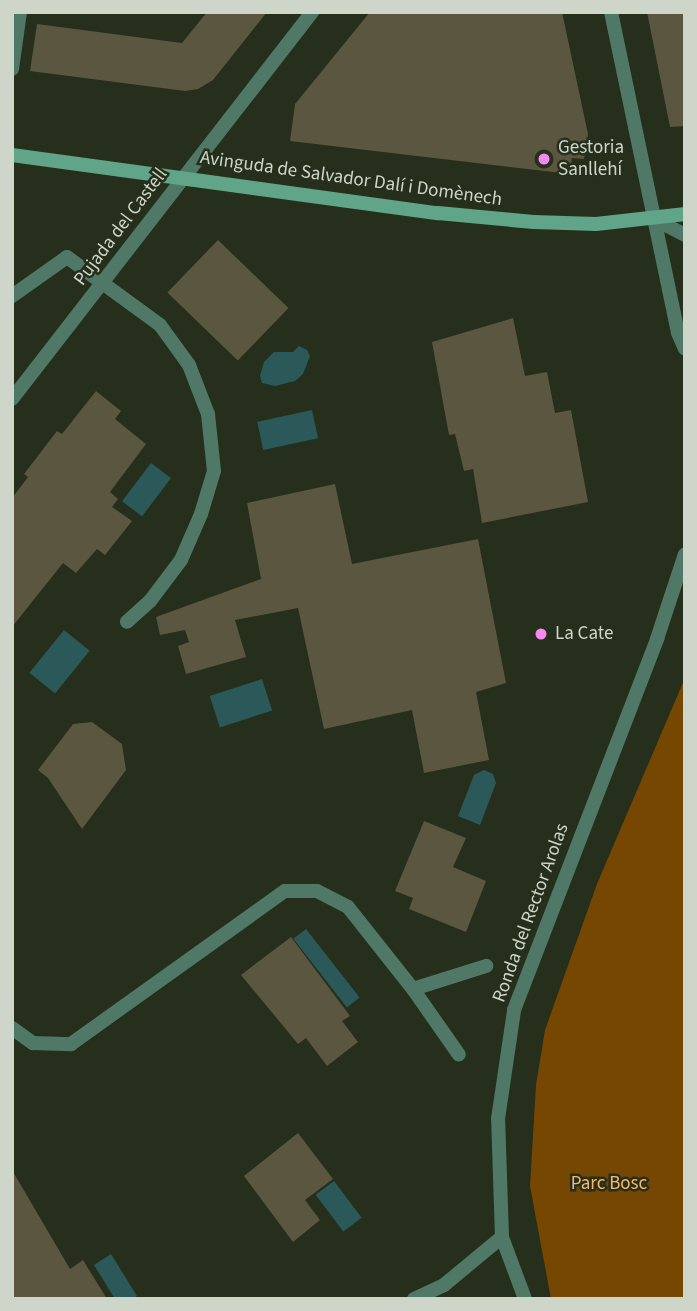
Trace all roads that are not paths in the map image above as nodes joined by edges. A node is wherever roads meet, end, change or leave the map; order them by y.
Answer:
1 (20, 12) edge
2 (312, 12) edge
3 (611, 12) edge
4 (12, 69) edge
5 (12, 155) edge
6 (184, 176) junction
7 (685, 214) edge
8 (654, 219) junction
9 (685, 234) edge
10 (104, 282) junction
11 (12, 296) edge
12 (685, 349) edge
13 (12, 399) edge
14 (685, 554) edge
15 (127, 622) dead end
16 (486, 966) dead end
17 (414, 989) junction
18 (12, 1028) edge
19 (459, 1055) dead end
20 (502, 1237) junction
21 (414, 1299) edge
22 (525, 1299) edge

1 - 4 street
2 - 6 street, Pujada del Castell
3 - 8 street
5 - 6 main road, Avinguda de Salvador Dalí i Domènech
6 - 8 main road, Avinguda de Salvador Dalí i Domènech
6 - 10 street, Pujada del Castell
7 - 8 main road, Avinguda de Salvador Dalí i Domènech
8 - 9 street
8 - 12 street
10 - 11 street
10 - 13 street, Pujada del Castell
10 - 15 street
14 - 20 street, Ronda del Rector Arolas
16 - 17 street, Ronda del Rector Arolas
17 - 18 street
17 - 19 street
20 - 21 street
20 - 22 street, Ronda del Rector Arolas

